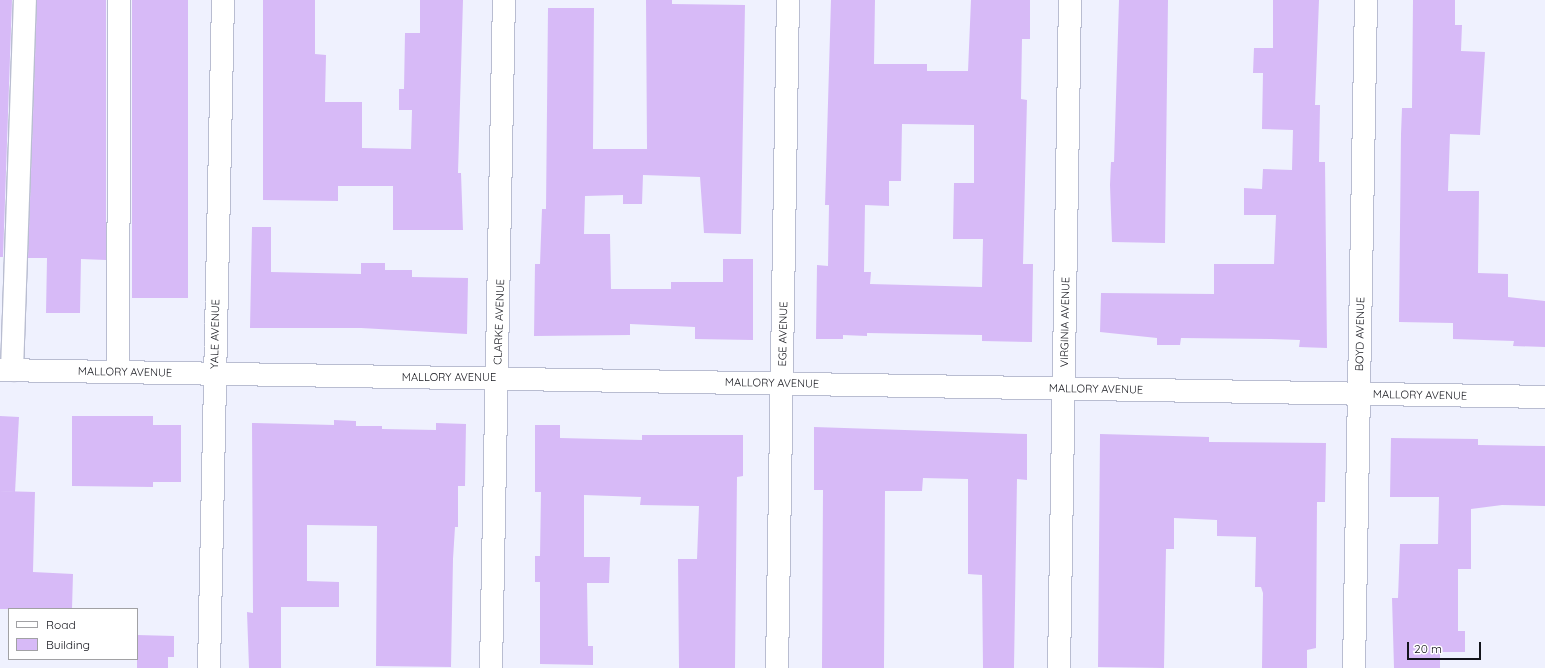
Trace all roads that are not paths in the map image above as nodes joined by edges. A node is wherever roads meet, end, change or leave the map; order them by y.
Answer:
1 (25, 0) edge
2 (119, 0) edge
3 (223, 0) edge
4 (504, 0) edge
5 (788, 0) edge
6 (1070, 0) edge
7 (1366, 0) edge
8 (6, 370) edge
9 (118, 372) junction
10 (214, 374) junction
11 (497, 377) junction
12 (782, 384) junction
13 (1064, 389) junction
14 (1359, 394) junction
15 (1545, 397) edge
16 (209, 668) edge
17 (491, 668) edge
18 (777, 668) edge
19 (1059, 668) edge
20 (1354, 668) edge

1 - 8 street
2 - 9 street
3 - 10 street, YALE AVENUE
4 - 11 street, CLARKE AVENUE
5 - 12 street, EGE AVENUE
6 - 13 street, VIRGINIA AVENUE
7 - 14 street, BOYD AVENUE
8 - 9 street, MALLORY AVENUE
9 - 10 street, MALLORY AVENUE
10 - 11 street, MALLORY AVENUE
10 - 16 street, YALE AVENUE
11 - 12 street, MALLORY AVENUE
11 - 17 street, CLARKE AVENUE
12 - 13 street, MALLORY AVENUE
12 - 18 street, EGE AVENUE
13 - 14 street, MALLORY AVENUE
13 - 19 street, VIRGINIA AVENUE
14 - 15 street, MALLORY AVENUE
14 - 20 street, BOYD AVENUE

